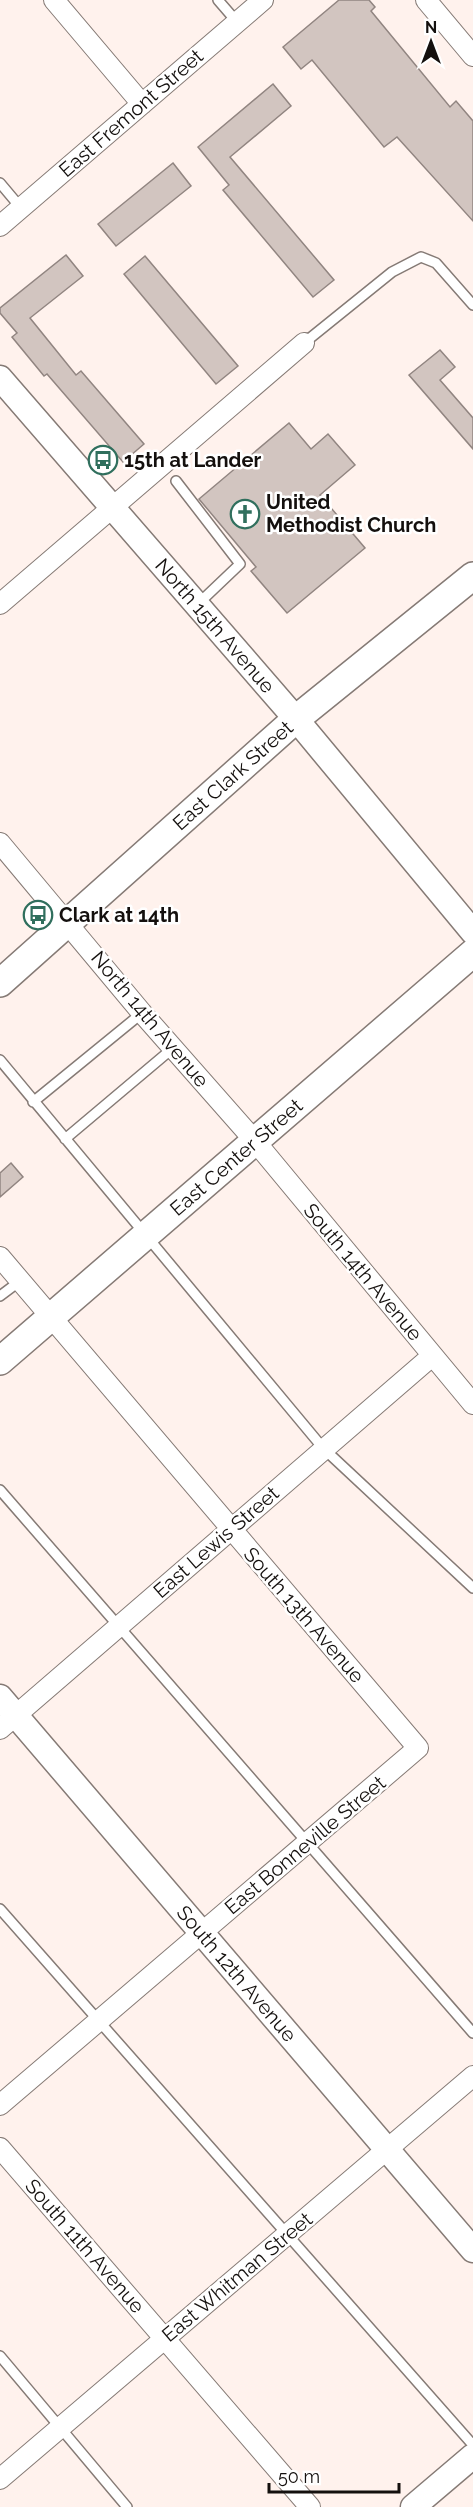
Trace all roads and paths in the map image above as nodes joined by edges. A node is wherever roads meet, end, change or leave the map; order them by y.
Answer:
1 (54, 0) edge
2 (218, 0) edge
3 (262, 0) edge
4 (426, 0) edge
5 (237, 22) junction
6 (473, 56) edge
7 (142, 104) junction
8 (0, 183) edge
9 (21, 208) junction
10 (0, 226) edge
11 (473, 305) edge
12 (304, 343) joint
13 (0, 378) edge
14 (176, 481) dead end
15 (112, 508) junction
16 (473, 576) edge
17 (0, 604) edge
18 (197, 605) junction
19 (296, 719) junction
20 (0, 843) edge
21 (68, 923) junction
22 (473, 932) edge
23 (473, 953) edge
24 (0, 983) edge
25 (142, 1013) junction
26 (172, 1048) junction
27 (0, 1060) edge
28 (33, 1102) junction
29 (65, 1139) junction
30 (254, 1140) junction
31 (147, 1234) junction
32 (0, 1257) edge
33 (20, 1281) junction
34 (0, 1296) edge
35 (51, 1317) junction
36 (432, 1356) junction
37 (0, 1361) edge
38 (473, 1404) edge
39 (323, 1448) junction
40 (0, 1490) edge
41 (230, 1529) junction
42 (473, 1588) edge
43 (119, 1626) junction
44 (5, 1714) edge
45 (418, 1748) joint
46 (307, 1843) junction
47 (0, 1909) edge
48 (202, 1932) junction
49 (99, 2021) junction
50 (473, 2033) edge
51 (473, 2076) edge
52 (0, 2105) edge
53 (0, 2148) edge
54 (386, 2150) junction
55 (287, 2234) junction
56 (473, 2250) edge
57 (165, 2338) junction
58 (0, 2356) edge
59 (60, 2428) junction
60 (473, 2445) edge
61 (473, 2456) edge
62 (0, 2479) edge
63 (127, 2507) edge
64 (310, 2507) edge
65 (413, 2507) edge

1 - 7 street
2 - 5 lane
3 - 5 street, East Fremont Street
4 - 6 street
5 - 7 street, East Fremont Street
7 - 9 street, East Fremont Street
8 - 9 lane
9 - 10 street, East Fremont Street
11 - 12 lane
12 - 15 street
13 - 15 street, North 15th Avenue
14 - 18 lane
15 - 17 street
15 - 18 street, North 15th Avenue
16 - 19 main road, East Clark Street
18 - 19 street, North 15th Avenue
19 - 21 main road, East Clark Street
19 - 22 street, North 15th Avenue
20 - 21 street, North 14th Avenue
21 - 24 main road, East Clark Street
21 - 25 street, North 14th Avenue
23 - 30 main road, East Center Street
25 - 26 street, North 14th Avenue
25 - 28 lane
26 - 29 lane
26 - 30 street, North 14th Avenue
27 - 28 lane
28 - 29 lane
29 - 31 lane
30 - 31 main road, East Center Street
30 - 36 street, South 14th Avenue
31 - 35 main road, East Center Street
31 - 39 lane
32 - 33 street, South 13th Avenue
33 - 34 lane
33 - 35 street, South 13th Avenue
35 - 37 main road, East Center Street
35 - 41 street, South 13th Avenue
36 - 38 street, South 14th Avenue
36 - 39 street, East Lewis Street
39 - 41 street, East Lewis Street
39 - 42 lane
40 - 43 lane
41 - 43 street, East Lewis Street
41 - 45 street, South 13th Avenue
43 - 44 street, East Lewis Street
43 - 46 lane
44 - 48 street, South 12th Avenue
45 - 46 street, East Bonneville Street
46 - 48 street, East Bonneville Street
46 - 50 lane
47 - 49 lane
48 - 49 street, East Bonneville Street
48 - 54 street, South 12th Avenue
49 - 52 street, East Bonneville Street
49 - 55 lane
51 - 54 street, East Whitman Street
53 - 57 street, South 11th Avenue
54 - 55 street, East Whitman Street
54 - 56 street, South 12th Avenue
55 - 57 street, East Whitman Street
55 - 60 lane
57 - 59 street, East Whitman Street
57 - 64 street, South 11th Avenue
58 - 59 lane
59 - 62 street, East Whitman Street
59 - 63 lane
61 - 65 street

